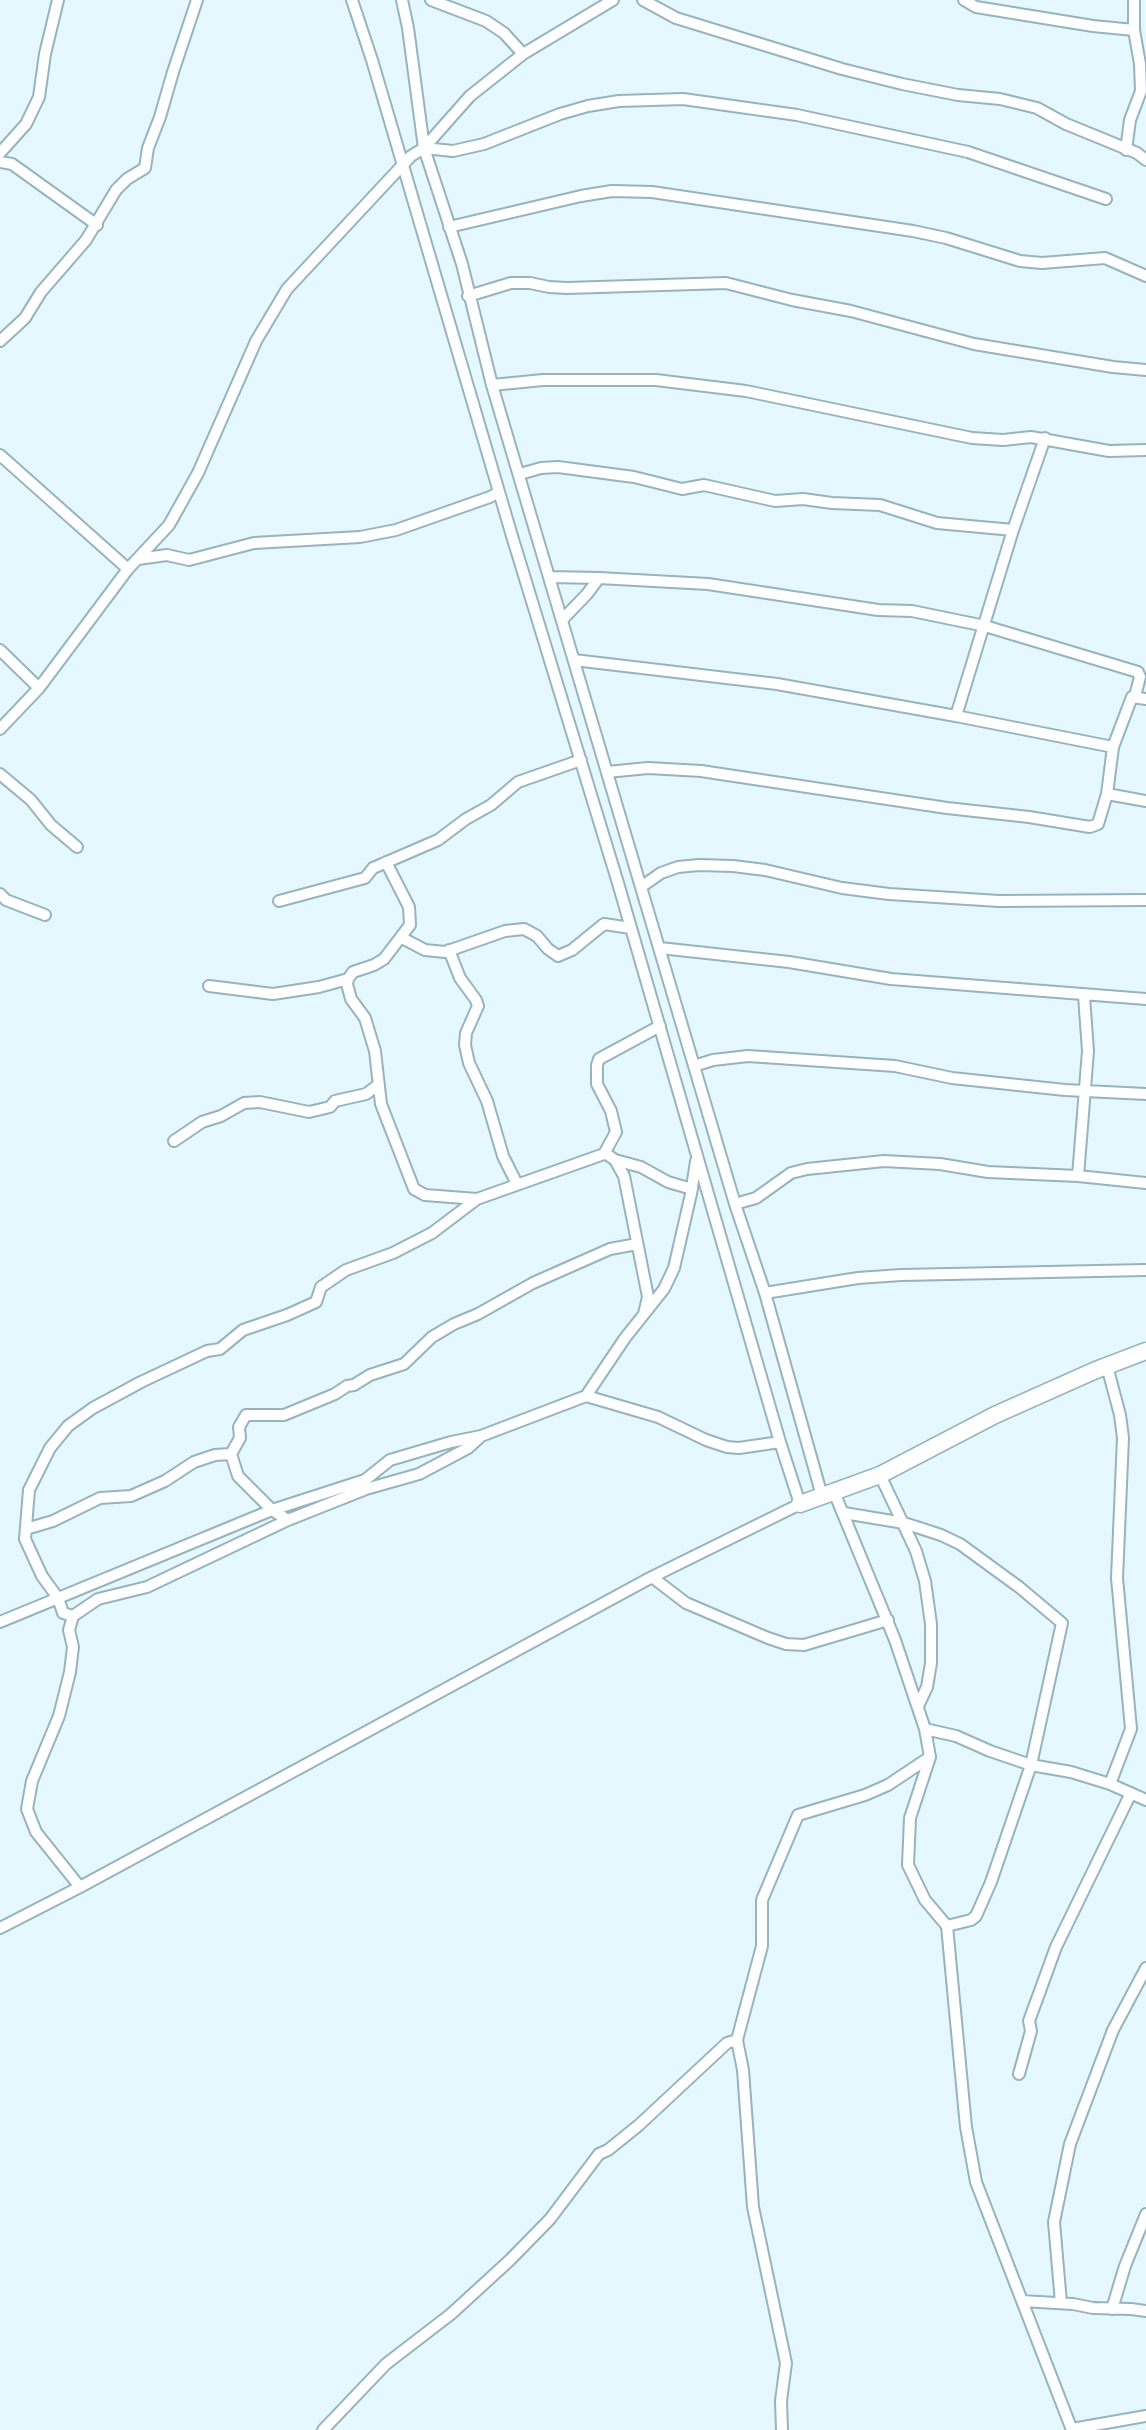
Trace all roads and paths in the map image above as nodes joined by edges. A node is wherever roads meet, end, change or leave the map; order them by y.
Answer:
1 (58, 0) edge
2 (197, 0) edge
3 (352, 0) edge
4 (402, 0) edge
5 (431, 0) edge
6 (613, 0) edge
7 (642, 0) edge
8 (964, 0) edge
9 (1134, 0) edge
10 (1133, 30) junction
11 (523, 54) junction
12 (424, 148) junction
13 (1126, 150) junction
14 (0, 153) edge
15 (1146, 160) edge
16 (0, 162) edge
17 (403, 165) junction
18 (1106, 199) dead end
19 (97, 225) junction
20 (449, 228) junction
21 (1146, 276) edge
22 (468, 296) junction
23 (0, 341) edge
24 (1146, 370) edge
25 (492, 385) junction
26 (1045, 438) junction
27 (1146, 450) edge
28 (0, 455) edge
29 (520, 474) junction
30 (499, 492) junction
31 (1013, 530) junction
32 (138, 559) junction
33 (128, 569) junction
34 (550, 577) junction
35 (600, 578) junction
36 (562, 620) junction
37 (985, 625) junction
38 (0, 650) edge
39 (574, 660) junction
40 (39, 688) junction
41 (1141, 697) edge
42 (956, 716) junction
43 (0, 729) edge
44 (1113, 747) junction
45 (581, 760) junction
46 (607, 772) junction
47 (0, 774) edge
48 (1107, 794) junction
49 (1146, 801) edge
50 (77, 847) dead end
51 (386, 862) junction
52 (641, 887) junction
53 (0, 894) edge
54 (279, 901) dead end
55 (1146, 901) edge
56 (45, 915) dead end
57 (631, 928) junction
58 (402, 938) junction
59 (660, 948) junction
60 (449, 950) junction
61 (348, 979) junction
62 (209, 986) dead end
63 (1084, 996) junction
64 (1146, 999) edge
65 (660, 1026) junction
66 (694, 1066) junction
67 (378, 1085) junction
68 (1085, 1092) junction
69 (1146, 1094) edge
70 (174, 1141) dead end
71 (604, 1154) junction
72 (697, 1155) junction
73 (615, 1160) junction
74 (1078, 1176) junction
75 (1146, 1182) edge
76 (517, 1184) junction
77 (692, 1189) junction
78 (477, 1199) junction
79 (735, 1204) junction
80 (637, 1244) junction
81 (1146, 1270) edge
82 (765, 1293) junction
83 (645, 1314) junction
84 (1146, 1351) edge
85 (1107, 1366) junction
86 (586, 1396) junction
87 (481, 1436) junction
88 (780, 1442) junction
89 (231, 1454) junction
90 (880, 1475) junction
91 (828, 1494) junction
92 (800, 1504) junction
93 (272, 1510) junction
94 (844, 1513) junction
95 (288, 1520) junction
96 (904, 1523) junction
97 (26, 1529) junction
98 (652, 1577) junction
99 (58, 1598) junction
100 (73, 1616) junction
101 (888, 1620) junction
102 (0, 1622) edge
103 (919, 1704) junction
104 (925, 1728) junction
105 (930, 1757) junction
106 (1031, 1765) junction
107 (1110, 1784) junction
108 (1132, 1793) junction
109 (1146, 1800) edge
110 (80, 1887) junction
111 (947, 1926) junction
112 (0, 1928) edge
113 (1146, 1968) edge
114 (737, 2040) junction
115 (1019, 2074) dead end
116 (1146, 2214) edge
117 (1022, 2301) junction
118 (1061, 2303) junction
119 (1112, 2309) junction
120 (1146, 2311) edge
121 (1146, 2416) edge
122 (1072, 2429) edge
123 (323, 2430) edge
124 (782, 2430) edge

1 - 14 street
2 - 19 street
3 - 17 street
4 - 12 street
5 - 11 street
6 - 11 street
7 - 13 street
8 - 10 street
9 - 10 street
10 - 13 street
11 - 12 street
12 - 17 street
12 - 18 street
12 - 20 street
13 - 15 street
16 - 19 street
17 - 30 street
17 - 32 street
19 - 23 street
20 - 21 street
20 - 22 street
22 - 24 street
22 - 25 street
25 - 26 street
25 - 29 street
26 - 27 street
26 - 31 street
28 - 33 street
29 - 31 street
29 - 34 street
30 - 32 street
30 - 45 street
31 - 37 street
32 - 33 street
33 - 40 street
34 - 35 street
34 - 36 street
35 - 36 street
35 - 37 street
36 - 39 street
37 - 41 street
37 - 42 street
38 - 40 street
39 - 42 street
39 - 46 street
40 - 43 street
41 - 44 street
42 - 44 street
44 - 48 street
45 - 51 street
45 - 57 street
46 - 48 street
46 - 52 street
47 - 50 street
48 - 49 street
51 - 54 street
51 - 58 street
52 - 55 street
52 - 59 street
53 - 56 street
57 - 60 street
57 - 65 street
58 - 60 street
58 - 61 street
59 - 63 street
59 - 66 street
60 - 76 street
61 - 62 street
61 - 67 street
63 - 64 street
63 - 68 street
65 - 71 street
65 - 72 street
66 - 68 street
66 - 79 street
67 - 70 street
67 - 78 street
68 - 69 street
68 - 74 street
71 - 73 street
71 - 76 street
72 - 77 street
72 - 88 street
73 - 77 street
73 - 80 street
74 - 75 street
74 - 79 street
76 - 78 street
77 - 83 street
78 - 97 street
79 - 82 street
80 - 83 street
80 - 89 street
81 - 82 street
82 - 91 street
83 - 86 street
84 - 85 street
85 - 90 street
85 - 107 street
86 - 87 street
86 - 88 street
87 - 93 street
87 - 95 street
88 - 92 street
89 - 93 street
89 - 97 street
90 - 91 street
90 - 96 street
91 - 92 street
91 - 94 street
92 - 98 street
93 - 95 street
93 - 99 street
94 - 96 street
94 - 101 street
95 - 100 street
96 - 103 street
96 - 106 street
97 - 99 street
98 - 101 street
98 - 110 street
99 - 100 street
99 - 102 street
100 - 110 street
101 - 103 street
103 - 104 street
104 - 105 street
104 - 106 street
105 - 111 street
105 - 114 street
106 - 107 street
106 - 111 street
107 - 108 street
108 - 109 street
108 - 115 street
110 - 112 street
111 - 117 street
113 - 118 street
114 - 123 street
114 - 124 street
116 - 119 street
117 - 118 street
117 - 122 street
118 - 119 street
119 - 120 street
121 - 122 street

